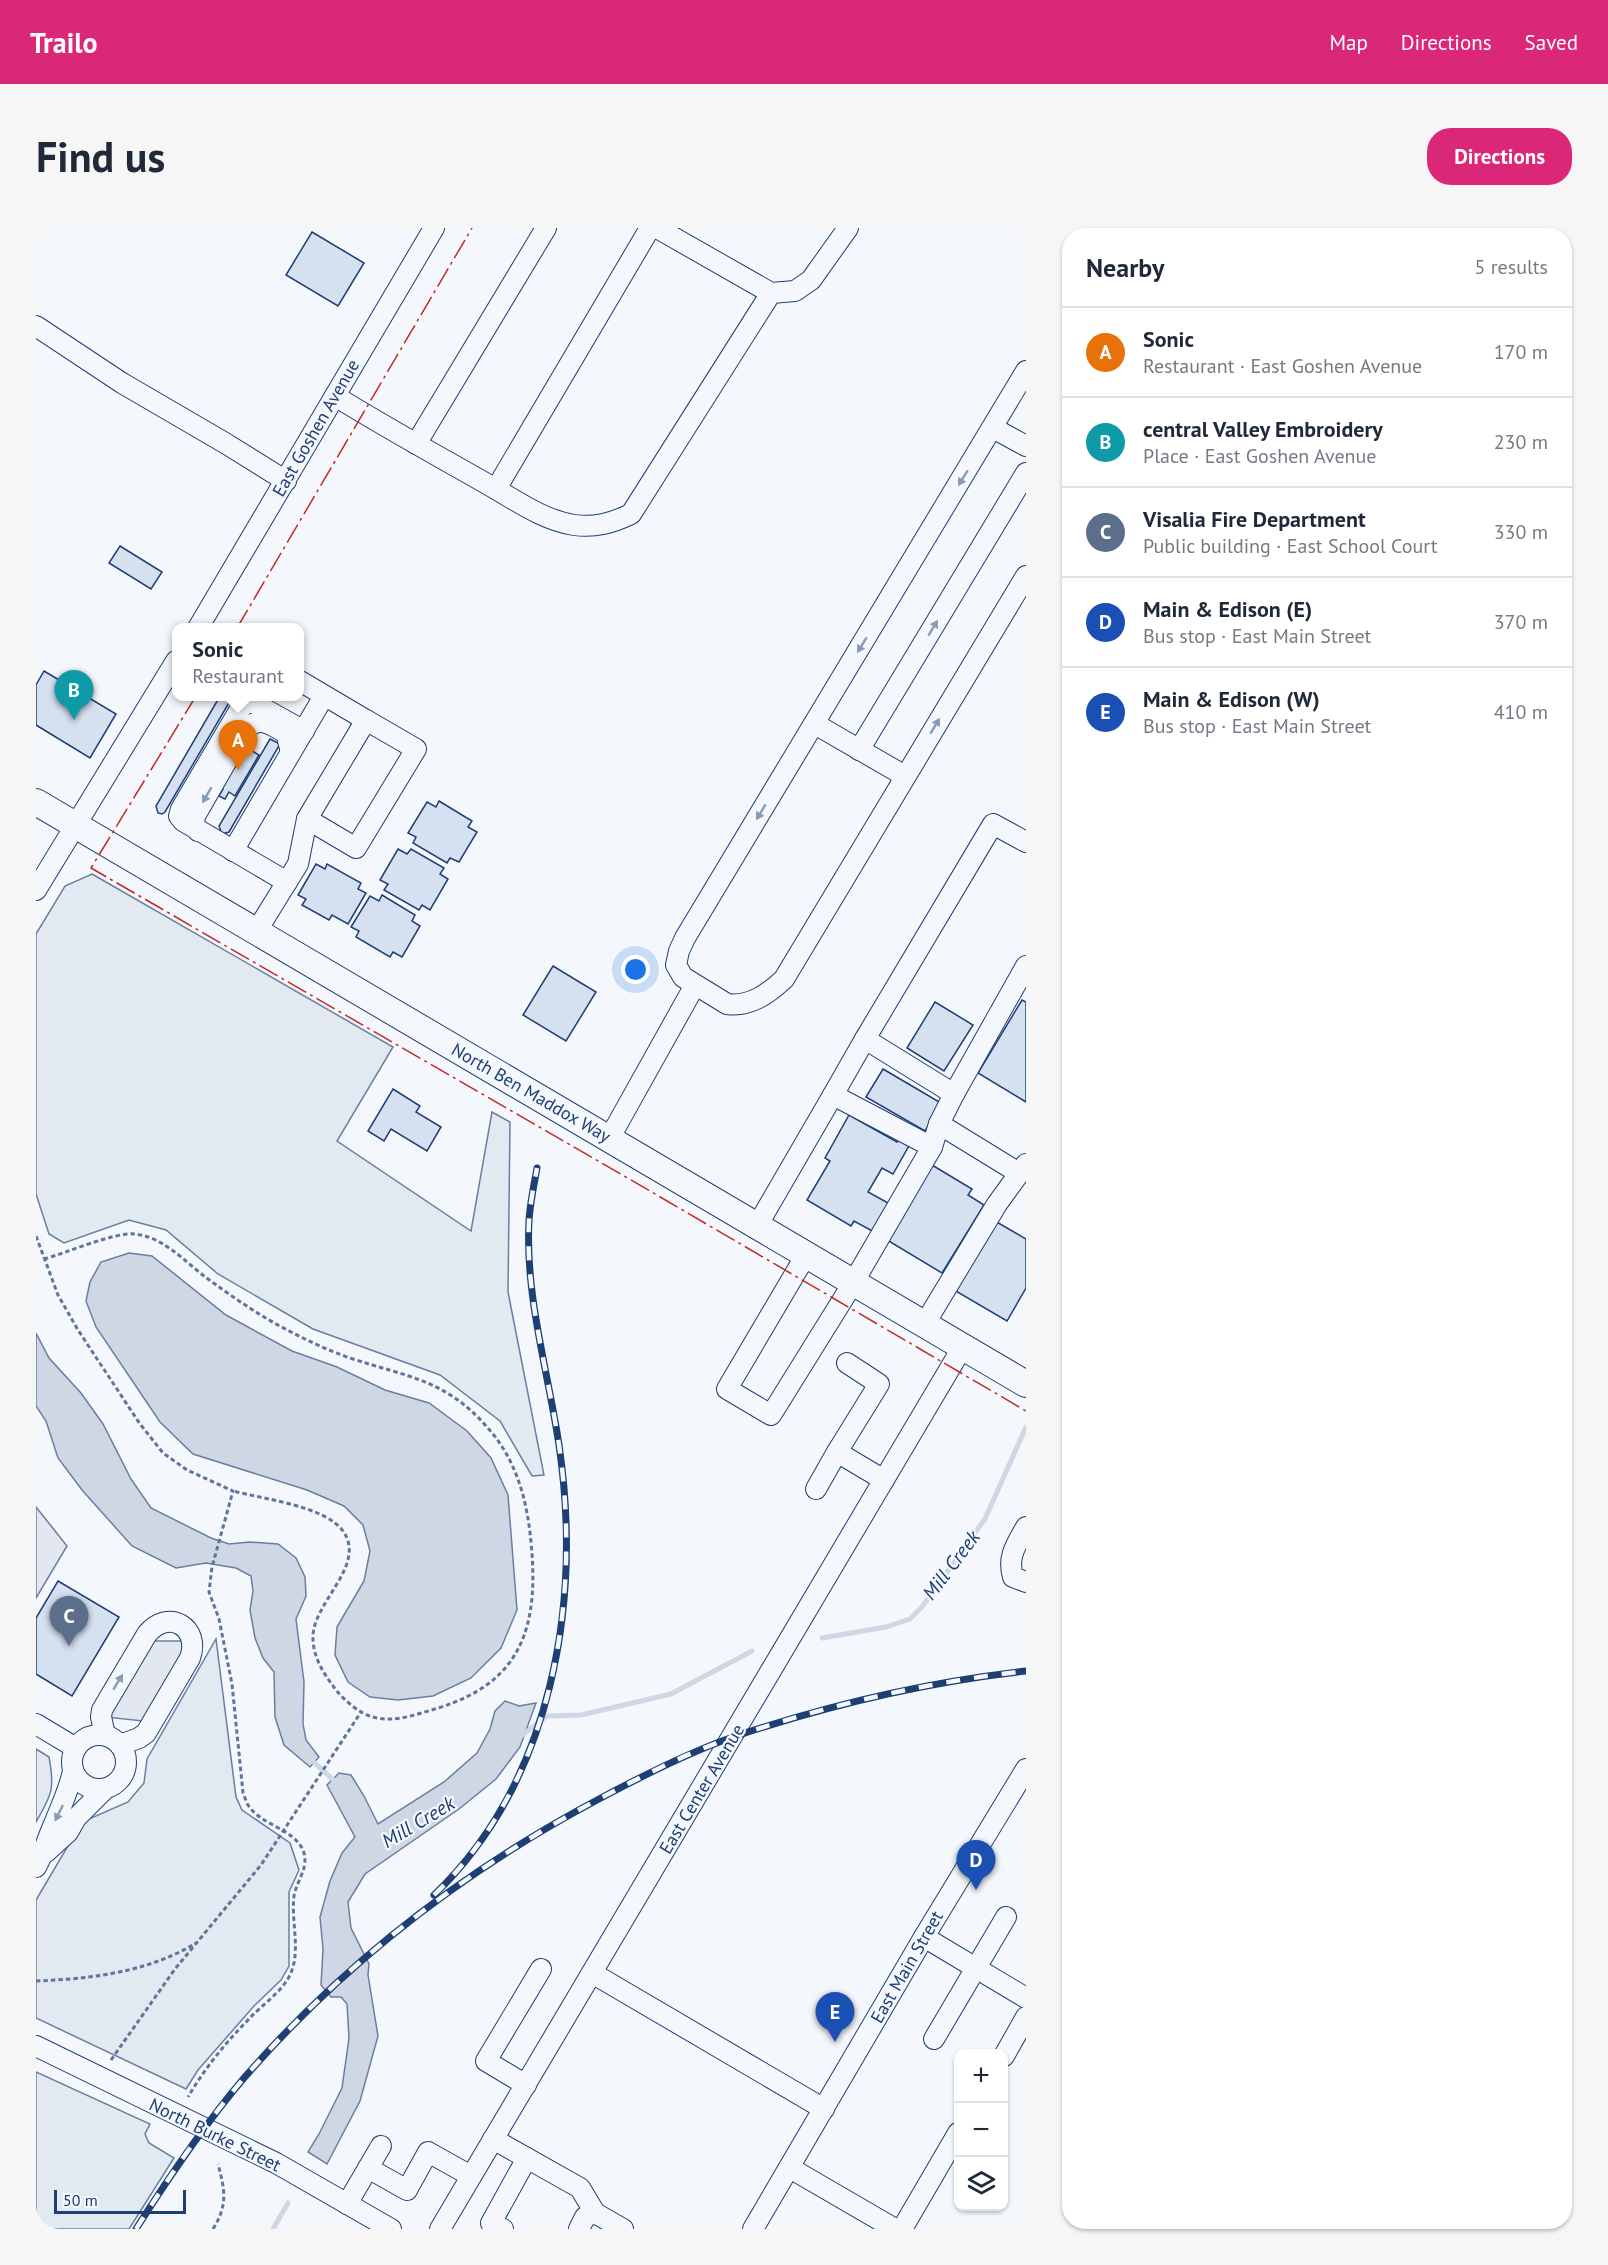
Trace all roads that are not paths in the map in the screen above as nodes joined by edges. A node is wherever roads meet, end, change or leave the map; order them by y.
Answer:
1 (434, 228) edge
2 (546, 228) edge
3 (650, 228) edge
4 (657, 228) edge
5 (848, 228) edge
6 (771, 292) junction
7 (36, 326) edge
8 (1026, 372) edge
9 (335, 396) junction
10 (993, 428) junction
11 (416, 444) junction
12 (1026, 446) edge
13 (1026, 473) edge
14 (286, 481) junction
15 (496, 489) junction
16 (1026, 576) edge
17 (204, 623) edge
18 (172, 670) edge
19 (304, 684) edge
20 (324, 696) junction
21 (366, 720) junction
22 (814, 724) junction
23 (304, 731) junction
24 (859, 750) junction
25 (291, 753) junction
26 (905, 776) junction
27 (36, 802) edge
28 (307, 819) junction
29 (75, 825) junction
30 (198, 831) junction
31 (1026, 842) edge
32 (233, 852) junction
33 (286, 882) junction
34 (36, 890) edge
35 (256, 932) junction
36 (1026, 966) edge
37 (695, 985) junction
38 (865, 1039) junction
39 (954, 1094) junction
40 (833, 1095) junction
41 (939, 1124) junction
42 (609, 1139) junction
43 (932, 1147) junction
44 (1022, 1169) edge
45 (757, 1226) junction
46 (806, 1255) junction
47 (853, 1283) junction
48 (924, 1325) junction
49 (962, 1348) junction
50 (847, 1363) dead end
51 (1025, 1383) edge
52 (837, 1452) junction
53 (884, 1480) junction
54 (816, 1489) dead end
55 (1026, 1527) edge
56 (1026, 1582) edge
57 (36, 1724) edge
58 (113, 1740) junction
59 (76, 1748) junction
60 (1026, 1769) edge
61 (73, 1771) junction
62 (104, 1790) junction
63 (40, 1861) edge
64 (1006, 1917) dead end
65 (924, 1937) junction
66 (976, 1968) junction
67 (541, 1969) dead end
68 (592, 1973) junction
69 (1026, 1998) edge
70 (1026, 2018) edge
71 (934, 2039) dead end
72 (36, 2046) edge
73 (1008, 2049) edge
74 (526, 2085) junction
75 (824, 2109) junction
76 (493, 2139) junction
77 (954, 2140) edge
78 (381, 2146) dead end
79 (527, 2158) junction
80 (368, 2168) junction
81 (790, 2168) junction
82 (471, 2176) junction
83 (347, 2204) junction
84 (595, 2213) junction
85 (391, 2229) edge
86 (440, 2229) edge
87 (502, 2229) edge
88 (579, 2229) edge
89 (623, 2229) edge
90 (753, 2229) edge
91 (895, 2229) edge
92 (902, 2229) edge

1 - 9 street, East Goshen Avenue
2 - 11 street
3 - 15 street
4 - 6 street
5 - 6 street
6 - 15 street
7 - 14 street
8 - 10 street
9 - 11 street
9 - 14 street, East Goshen Avenue
10 - 12 street
10 -> 22 street
11 - 15 street
24 -> 13 street
14 - 17 street, East Goshen Avenue
26 -> 16 street
18 - 29 street
19 - 20 street
20 - 21 street
20 - 23 street
21 - 28 street
21 - 28 street
22 - 24 street
22 -> 37 street
23 - 25 street
23 - 30 street
24 - 26 street
25 -> 30 street
25 - 32 street
26 - 37 street
27 - 29 main road, North Ben Maddox Way
28 - 33 street
29 - 34 street
29 - 35 main road, North Ben Maddox Way
30 - 32 street
31 - 38 street
32 - 33 street
33 - 35 street
35 - 42 main road, North Ben Maddox Way
36 - 39 street
37 - 42 street
38 - 39 street
38 - 40 street
39 - 41 street
40 - 43 street
40 - 45 street
41 - 43 street
41 - 44 street
42 - 45 main road, North Ben Maddox Way
43 - 47 street
44 - 48 street
45 - 46 main road, North Ben Maddox Way
46 - 47 main road, North Ben Maddox Way
46 - 47 street
47 - 48 main road, North Ben Maddox Way
48 - 49 main road, North Ben Maddox Way
49 - 51 main road, North Ben Maddox Way
49 - 53 street, East Center Avenue
50 - 52 street
52 - 53 street
52 - 54 street
53 - 68 street, East Center Avenue
55 - 56 street
57 - 59 street
58 -> 58 street
58 - 59 street
58 - 62 street
59 - 61 street
60 - 65 street, East Main Street
61 - 62 street
61 -> 63 street
62 - 63 street
64 - 66 street
65 - 66 street
65 - 75 street, East Main Street
66 - 69 street
66 - 71 street
67 - 74 street
68 - 74 street, East Center Avenue
68 - 75 street
70 - 73 street
72 - 83 street, North Burke Street
74 - 76 street, East Center Avenue
75 - 81 street, East Main Street
76 - 79 street
76 - 82 street, East Center Avenue
77 - 92 street
78 - 80 street
79 - 84 street
79 - 87 street
80 - 82 street
80 - 83 street
81 - 90 street, East Main Street
81 - 91 street
82 - 86 street, East Center Avenue
83 - 85 street, North Burke Street
84 - 88 street
84 - 89 street

